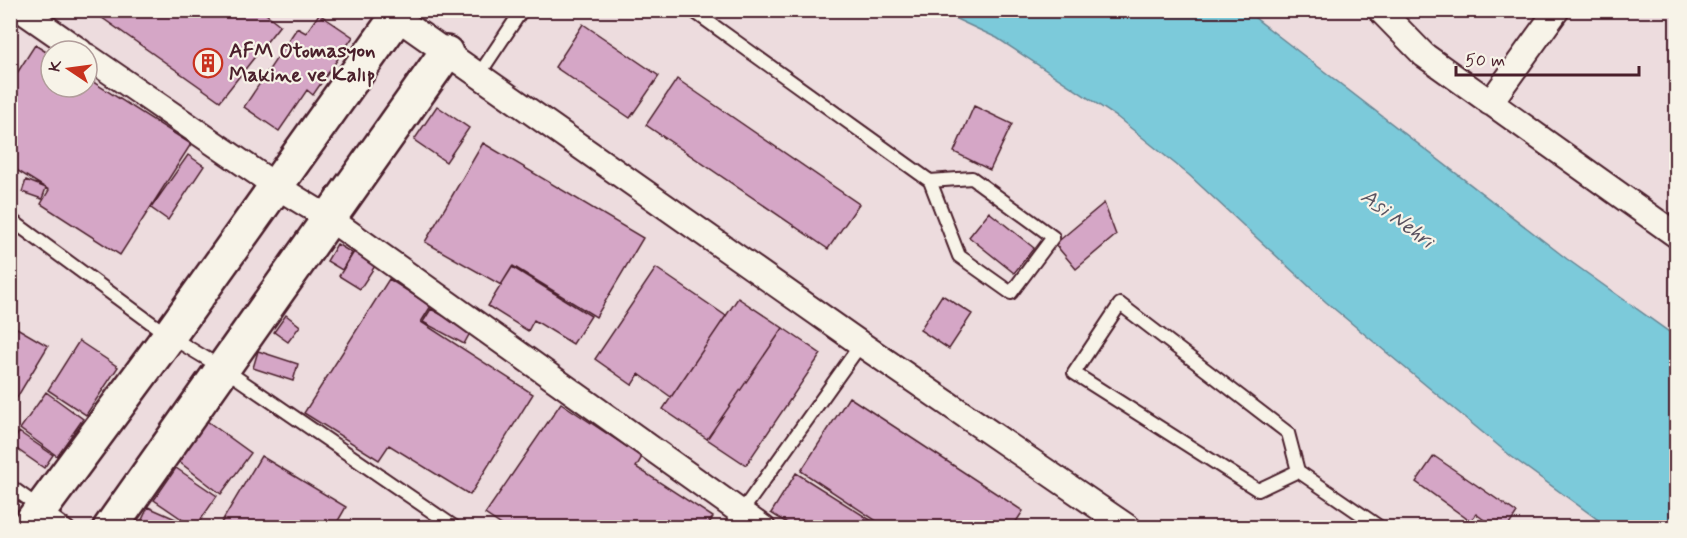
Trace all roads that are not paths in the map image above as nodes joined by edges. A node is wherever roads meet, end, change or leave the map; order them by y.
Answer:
1 (21, 10) edge
2 (522, 10) edge
3 (692, 10) edge
4 (1380, 10) edge
5 (1557, 10) edge
6 (391, 14) edge
7 (63, 39) edge
8 (446, 53) junction
9 (99, 64) edge
10 (478, 75) junction
11 (1490, 103) junction
12 (930, 180) junction
13 (276, 186) junction
14 (10, 219) edge
15 (330, 219) junction
16 (1677, 235) edge
17 (169, 336) junction
18 (861, 344) junction
19 (224, 369) junction
20 (1298, 471) junction
21 (10, 486) edge
22 (34, 518) edge
23 (735, 520) edge
24 (68, 528) edge
25 (110, 528) edge
26 (456, 528) edge
27 (763, 528) edge
28 (1129, 528) edge
29 (1381, 528) edge

1 - 7 street
2 - 10 lane
3 - 12 lane
4 - 11 street
5 - 11 street
6 - 8 street
6 - 13 street
8 - 10 street
8 - 15 street
9 - 13 street
10 - 18 street
11 - 16 street
12 - 12 lane
13 - 15 street
13 - 17 street
14 - 17 lane
15 - 19 street
15 - 23 street
17 - 19 lane
17 - 22 street
18 - 23 lane
18 - 28 street
19 - 25 street
19 - 26 lane
20 - 20 lane
20 - 29 lane
21 - 22 lane
22 - 24 lane
23 - 27 street

